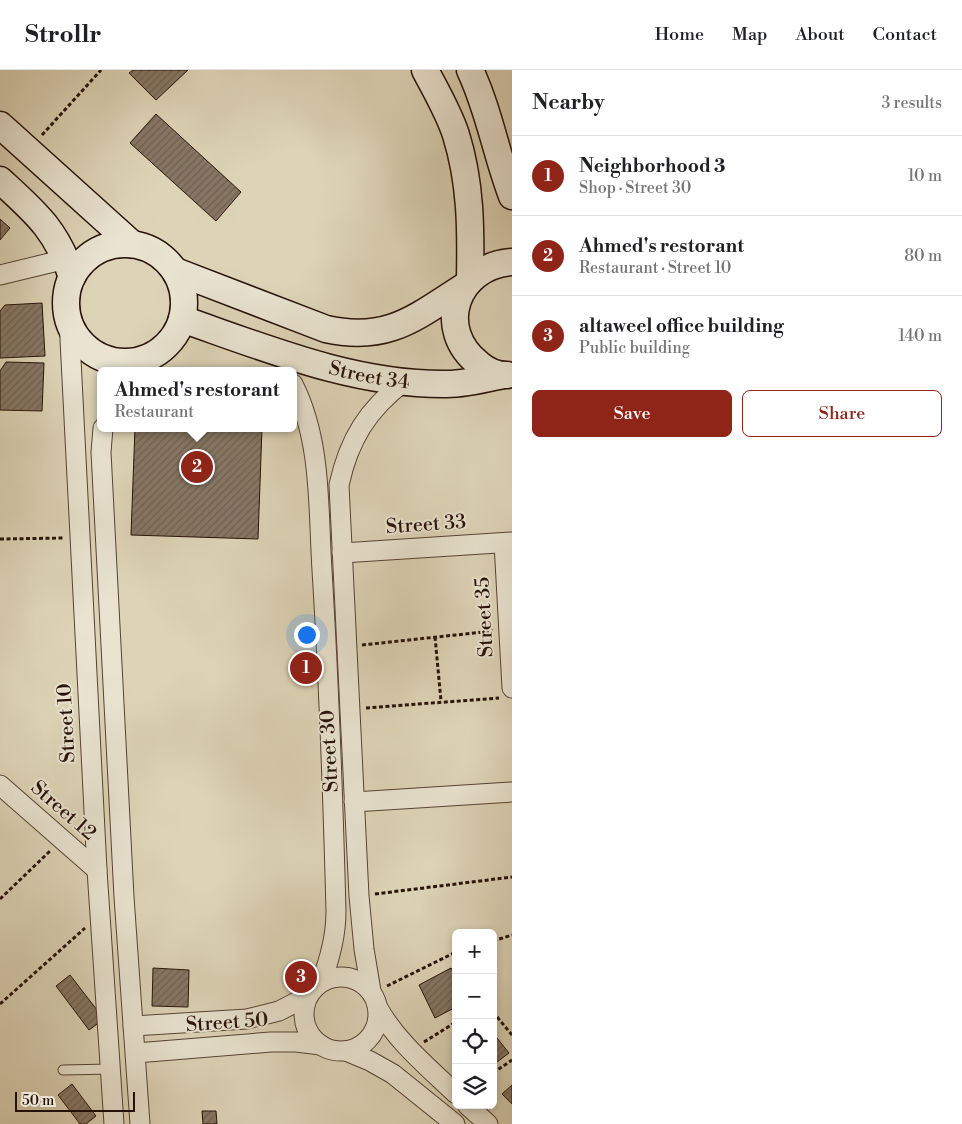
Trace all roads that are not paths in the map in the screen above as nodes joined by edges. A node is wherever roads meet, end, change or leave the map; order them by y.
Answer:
1 (425, 70) edge
2 (470, 70) edge
3 (0, 125) edge
4 (0, 180) edge
5 (512, 196) edge
6 (132, 244) junction
7 (512, 262) edge
8 (69, 268) junction
9 (175, 271) junction
10 (0, 275) edge
11 (468, 282) junction
12 (182, 319) junction
13 (69, 320) junction
14 (279, 361) edge
15 (126, 367) edge
16 (508, 375) edge
17 (405, 381) junction
18 (297, 394) edge
19 (103, 432) edge
20 (316, 466) junction
21 (342, 468) junction
22 (508, 543) edge
23 (342, 553) junction
24 (508, 692) edge
25 (0, 785) edge
26 (512, 792) edge
27 (354, 802) junction
28 (97, 870) junction
29 (124, 897) junction
30 (360, 903) junction
31 (99, 907) junction
32 (336, 911) junction
33 (314, 989) junction
34 (374, 998) junction
35 (134, 1026) junction
36 (321, 1045) junction
37 (346, 1051) junction
38 (136, 1052) junction
39 (111, 1069) junction
40 (63, 1070) dead end
41 (432, 1071) junction
42 (452, 1090) edge
43 (415, 1092) junction
44 (471, 1109) edge
45 (114, 1124) edge
46 (140, 1124) edge
47 (455, 1124) edge
48 (488, 1124) edge

1 - 11 street
2 - 5 street
3 - 6 street
4 - 8 street
6 - 8 street
6 - 9 street
7 - 11 street, Street 34
8 - 10 street
8 - 13 street
9 - 11 street, Street 34
9 - 12 street
11 - 16 street
12 - 14 street, Street 34
12 - 15 street
13 - 15 street
13 - 28 street, Street 10
14 - 17 street, Street 34
16 - 17 street, Street 34
17 - 21 street, Street 30
18 - 20 street, Street 30
19 - 29 street
20 - 21 street
20 - 32 street, Street 30
21 - 23 street, Street 30
22 - 23 street, Street 33
22 - 24 street, Street 35
23 - 27 street, Street 30
25 - 28 street, Street 12
26 - 27 street
27 - 30 street, Street 30
28 - 31 street, Street 10
29 - 31 street
29 - 35 street
30 - 32 street
30 - 34 street, Street 30
31 - 39 street, Street 10
32 - 33 street, Street 30
33 - 34 street
33 - 35 street, Street 50
33 - 36 street
34 - 37 street
34 - 41 street, Street 30
35 - 38 street
36 - 37 street
36 - 38 street, Street 50
37 - 43 street
38 - 46 street
39 - 40 lane
39 - 45 street, Street 10
41 - 42 street, Street 30
41 - 43 street
43 - 47 street
44 - 48 street

